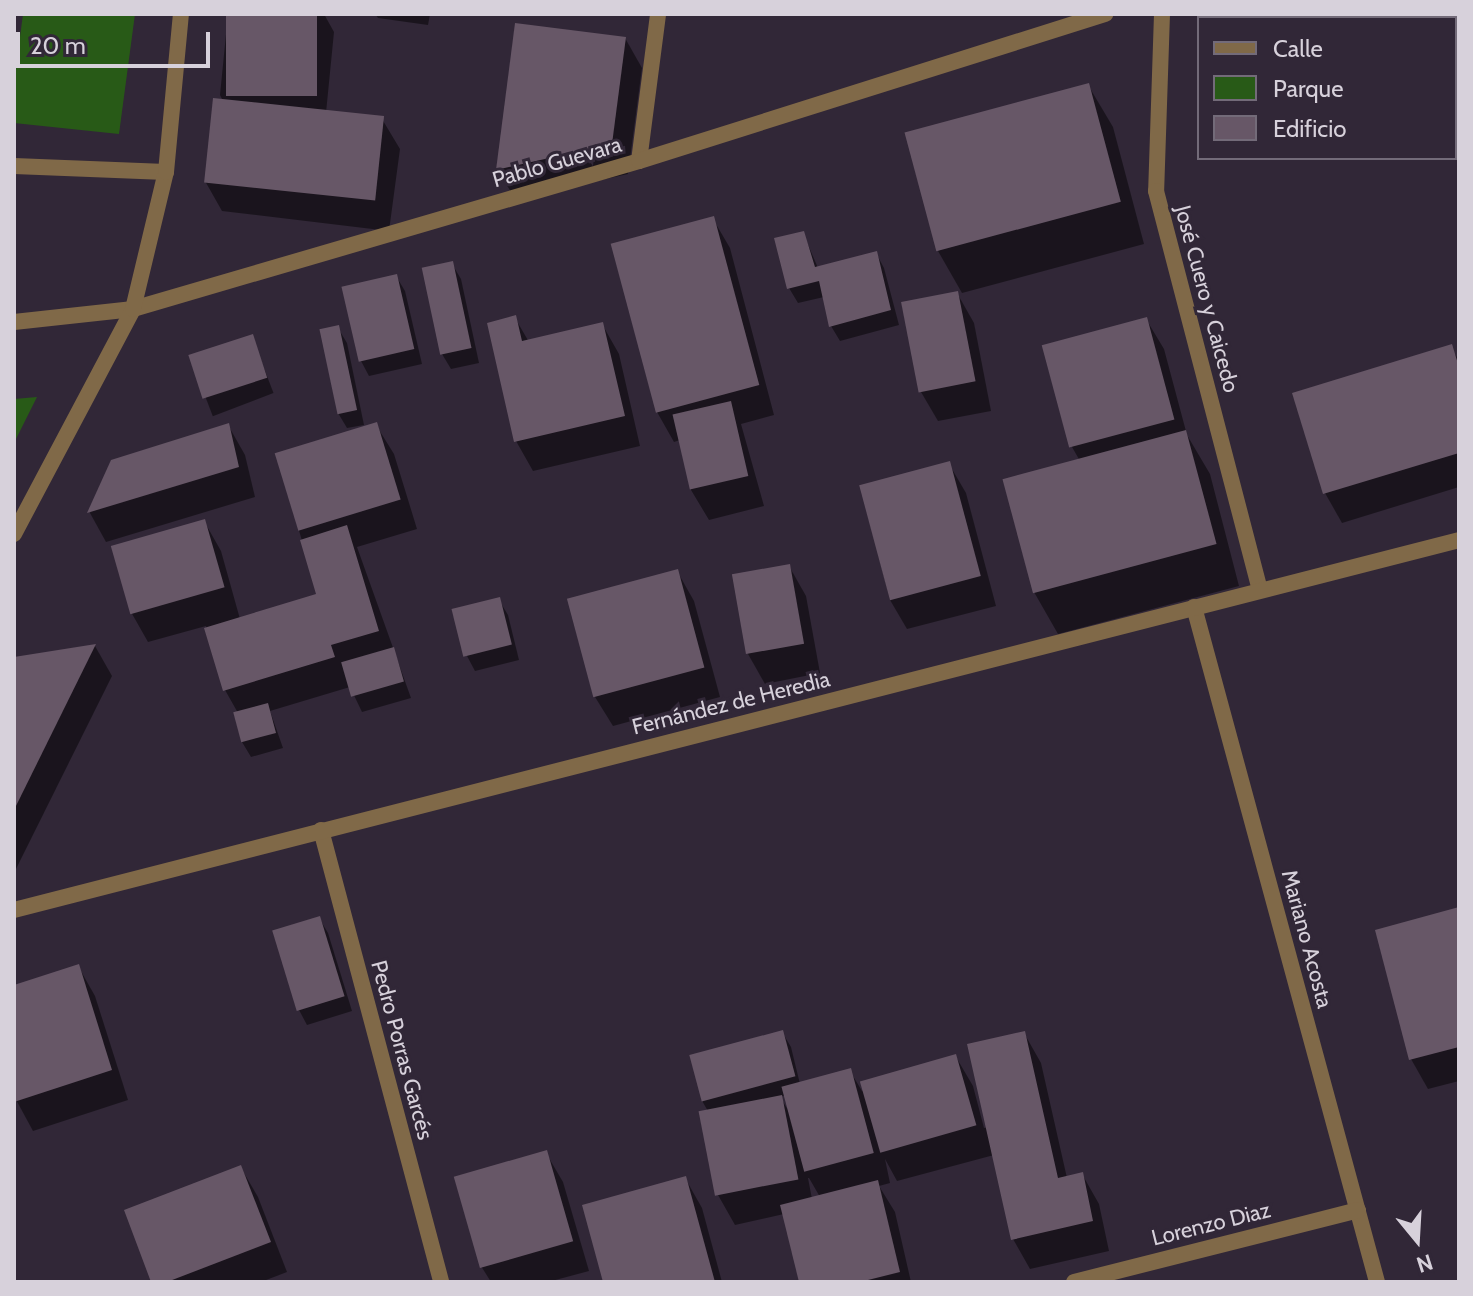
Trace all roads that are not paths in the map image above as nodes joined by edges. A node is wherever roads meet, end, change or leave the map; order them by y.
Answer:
1 (181, 14) edge
2 (658, 14) edge
3 (1105, 14) edge
4 (1162, 14) edge
5 (639, 161) junction
6 (14, 166) edge
7 (166, 172) junction
8 (133, 309) junction
9 (14, 322) edge
10 (14, 534) edge
11 (1459, 540) edge
12 (1260, 589) junction
13 (1194, 607) junction
14 (321, 830) junction
15 (14, 910) edge
16 (1358, 1210) junction
17 (441, 1282) edge
18 (1074, 1282) edge
19 (1377, 1282) edge

1 - 7 street
2 - 5 street
3 - 5 street, Pablo Guevara
4 - 12 street, José Cuero y Caicedo
5 - 8 street, Pablo Guevara
6 - 7 street
7 - 8 street
8 - 9 street, Pablo Guevara
8 - 10 street
11 - 12 street, Fernández de Heredia
12 - 13 street, Fernández de Heredia
13 - 14 street, Fernández de Heredia
13 - 16 street, Mariano Acosta
14 - 15 street, Fernández de Heredia
14 - 17 street, Pedro Porras Garcés
16 - 18 street, Lorenzo Diaz
16 - 19 street, Mariano Acosta

